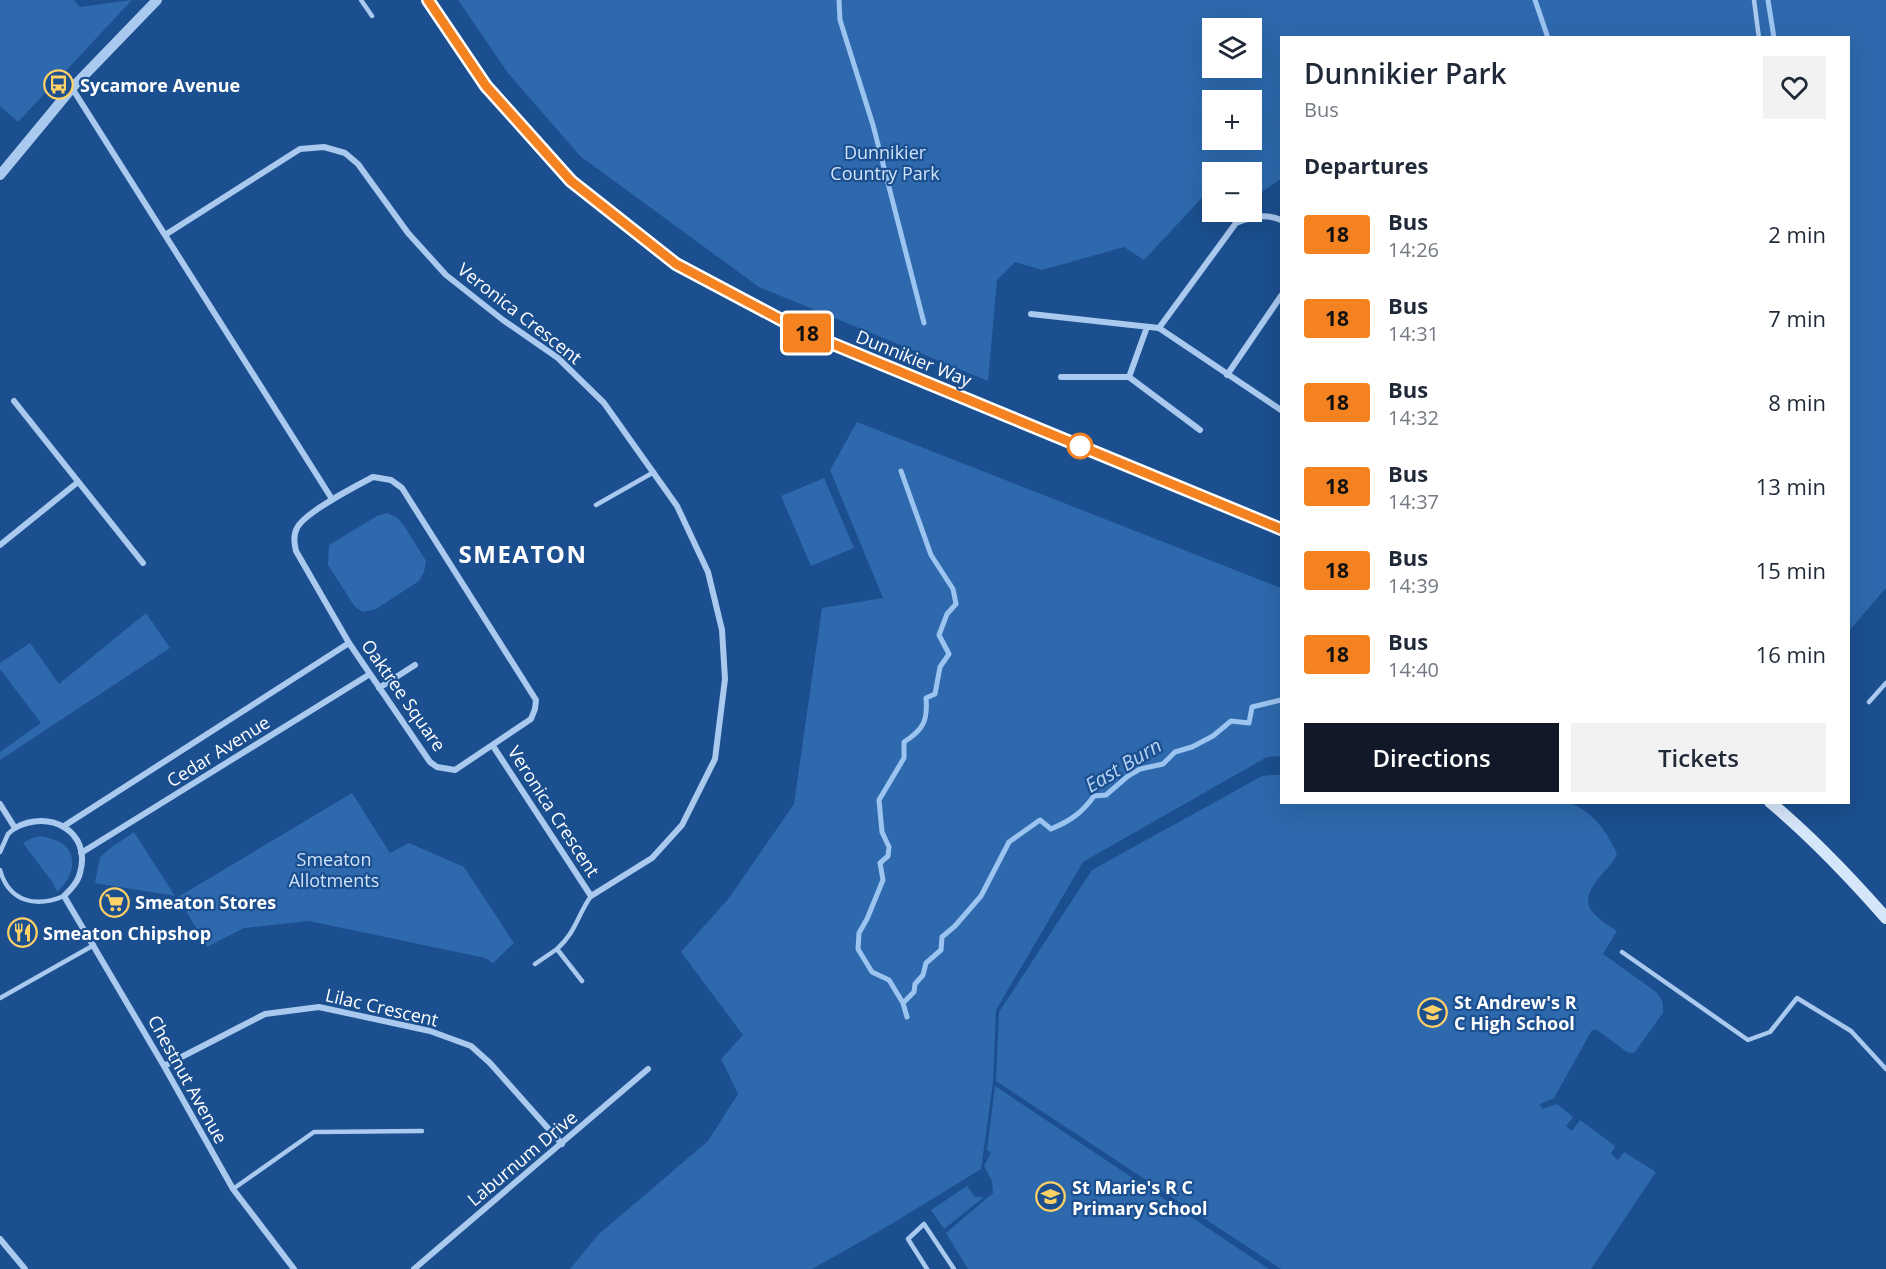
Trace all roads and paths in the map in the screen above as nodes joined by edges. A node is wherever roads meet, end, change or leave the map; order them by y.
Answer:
1 (157, 0) edge
2 (361, 0) edge
3 (429, 0) edge
4 (1754, 0) edge
5 (372, 16) dead end
6 (1759, 36) edge
7 (72, 88) junction
8 (0, 175) edge
9 (1280, 220) edge
10 (165, 235) junction
11 (1280, 297) edge
12 (1031, 314) dead end
13 (1147, 327) junction
14 (1159, 328) junction
15 (1227, 375) junction
16 (1061, 377) dead end
17 (1129, 377) junction
18 (14, 401) dead end
19 (1280, 409) edge
20 (1200, 430) dead end
21 (654, 472) junction
22 (78, 482) junction
23 (332, 499) junction
24 (596, 505) dead end
25 (1280, 529) edge
26 (0, 545) edge
27 (143, 563) dead end
28 (350, 644) junction
29 (415, 665) dead end
30 (370, 674) junction
31 (1886, 682) edge
32 (379, 688) junction
33 (1869, 702) dead end
34 (494, 746) junction
35 (0, 804) edge
36 (1772, 804) edge
37 (64, 826) junction
38 (15, 828) junction
39 (0, 852) edge
40 (81, 854) junction
41 (0, 870) edge
42 (64, 896) junction
43 (591, 896) junction
44 (1886, 918) edge
45 (94, 945) junction
46 (557, 949) junction
47 (1622, 952) dead end
48 (535, 964) dead end
49 (582, 981) dead end
50 (0, 998) edge
51 (164, 1066) junction
52 (648, 1069) dead end
53 (1886, 1070) edge
54 (422, 1131) dead end
55 (562, 1144) junction
56 (233, 1190) junction
57 (0, 1239) edge
58 (25, 1269) edge
59 (294, 1269) edge
60 (414, 1269) edge
61 (927, 1269) edge
62 (954, 1269) edge

1 - 7 street
2 - 5 lane
3 - 25 main road, Dunnikier Way
4 - 6 lane
7 - 8 street
7 - 10 street
9 - 14 street
10 - 21 street, Veronica Crescent
10 - 23 street
11 - 15 street
12 - 13 street
13 - 14 street
13 - 17 street
14 - 15 street
15 - 19 street
16 - 17 street
17 - 20 street
18 - 22 street
21 - 24 lane
21 - 43 street, Veronica Crescent
22 - 26 street
22 - 27 street
23 - 28 street, Oaktree Square
23 - 34 street, Oaktree Square
28 - 30 street, Oaktree Square
28 - 37 street, Cedar Avenue
29 - 32 street
30 - 32 street, Oaktree Square
30 - 40 street, Cedar Avenue
31 - 33 lane
32 - 34 street, Oaktree Square
34 - 43 street, Veronica Crescent
35 - 38 street
36 - 44 main road
37 - 38 street
37 - 40 street
38 - 39 lane
40 - 42 street
41 - 42 lane
42 - 45 street, Chestnut Avenue
43 - 46 lane
45 - 50 lane
45 - 51 street, Chestnut Avenue
46 - 48 lane
46 - 49 lane
47 - 53 lane
51 - 55 street, Lilac Crescent
51 - 56 street, Chestnut Avenue
52 - 55 street, Laburnum Drive
54 - 56 lane
55 - 60 street, Laburnum Drive
56 - 59 street, Chestnut Avenue
57 - 58 street
61 - 62 lane

